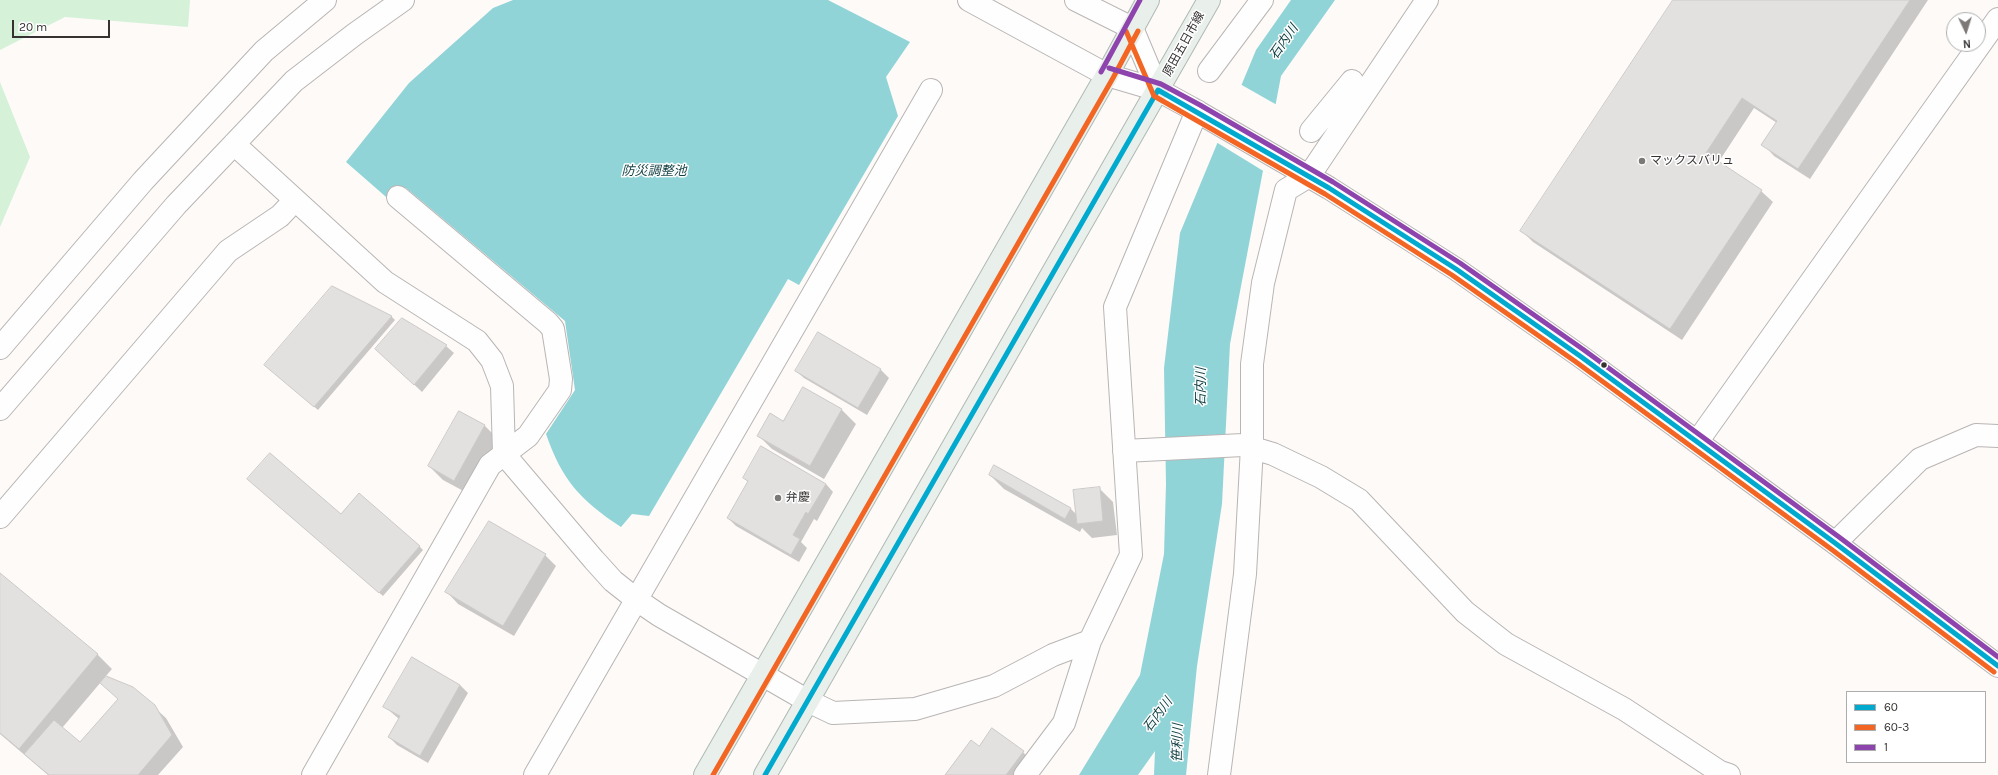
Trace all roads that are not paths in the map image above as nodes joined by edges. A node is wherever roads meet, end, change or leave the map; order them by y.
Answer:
1 (325, 0) edge
2 (403, 0) edge
3 (969, 0) edge
4 (1076, 0) edge
5 (1148, 0) edge
6 (1209, 0) edge
7 (1262, 0) edge
8 (1427, 0) edge
9 (1998, 19) edge
10 (1132, 28) junction
11 (1209, 71) dead end
12 (1108, 75) junction
13 (1352, 80) dead end
14 (932, 90) dead end
15 (1158, 90) junction
16 (1202, 114) junction
17 (1311, 131) dead end
18 (234, 144) junction
19 (1309, 176) junction
20 (398, 197) dead end
21 (295, 200) junction
22 (0, 348) edge
23 (0, 409) edge
24 (1998, 436) edge
25 (1697, 442) junction
26 (1248, 446) junction
27 (1134, 450) junction
28 (504, 454) junction
29 (0, 517) edge
30 (1835, 543) junction
31 (637, 600) junction
32 (1090, 641) junction
33 (1998, 666) edge
34 (763, 675) junction
35 (808, 701) junction
36 (1723, 774) edge
37 (313, 775) edge
38 (535, 775) edge
39 (705, 775) edge
40 (765, 775) edge
41 (1024, 775) edge
42 (1219, 775) edge

1 - 22 street
2 - 18 street
3 - 12 street
4 - 10 street
5 - 10 main road
6 - 15 main road, 原田五日市線
7 - 11 street
8 - 19 street
9 - 25 street
10 - 12 main road
10 - 15 street
12 - 15 street
12 - 34 main road
13 - 17 street
14 - 31 street
15 - 16 street
15 - 35 main road, 原田五日市線
16 - 19 street
16 - 27 street
18 - 21 street
18 - 23 street
19 - 25 street
19 - 26 street
20 - 28 street
21 - 28 street
21 - 29 street
24 - 30 street
25 - 30 street
26 - 27 street
26 - 36 street
26 - 42 street
27 - 32 street
28 - 31 street
28 - 37 street
30 - 33 street
31 - 34 street
31 - 38 street
32 - 35 street
32 - 41 street
34 - 35 street
34 - 39 main road
35 - 40 main road, 原田五日市線

